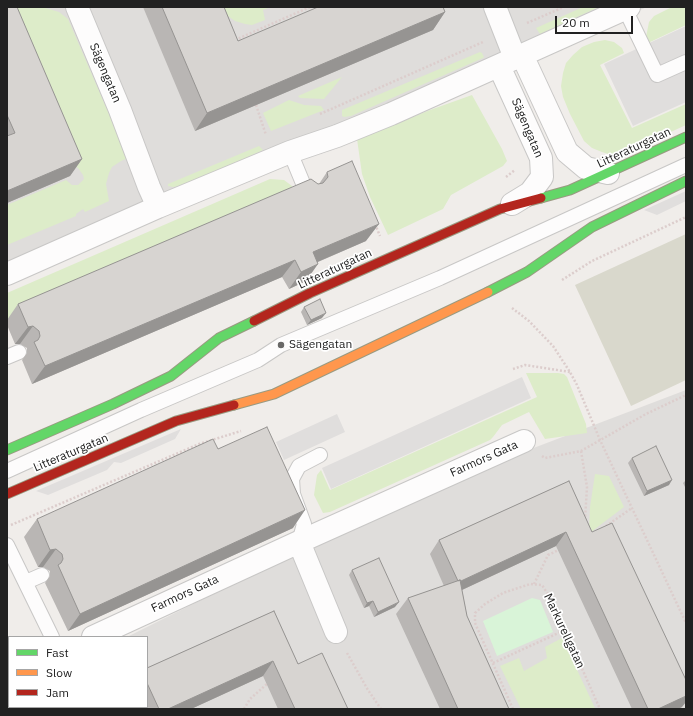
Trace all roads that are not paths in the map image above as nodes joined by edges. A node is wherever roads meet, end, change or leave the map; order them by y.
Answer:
1 (77, 7) edge
2 (495, 7) edge
3 (627, 8) edge
4 (512, 60) junction
5 (686, 62) edge
6 (686, 137) edge
7 (290, 152) junction
8 (686, 165) edge
9 (608, 173) junction
10 (686, 181) edge
11 (307, 193) edge
12 (512, 204) junction
13 (158, 207) junction
14 (7, 274) edge
15 (524, 441) road end
16 (7, 450) edge
17 (320, 455) dead end
18 (7, 471) edge
19 (7, 494) edge
20 (299, 542) junction
21 (7, 545) edge
22 (42, 575) dead end
23 (26, 582) junction
24 (336, 632) dead end
25 (52, 636) edge
26 (95, 636) edge

1 - 13 street, Sägengatan
2 - 4 street, Sägengatan
3 - 4 street
3 - 5 lane
4 - 7 street
4 - 9 street, Sägengatan
4 - 12 street, Sägengatan
6 - 9 street, Litteraturgatan
7 - 11 lane
7 - 13 street
8 - 18 lane
9 - 12 street, Litteraturgatan
10 - 19 street, Litteraturgatan
12 - 16 street, Litteraturgatan
13 - 14 street
15 - 20 street, Farmors Gata
17 - 20 lane
20 - 24 street
20 - 26 street, Farmors Gata
21 - 23 lane
22 - 23 lane
23 - 25 lane

